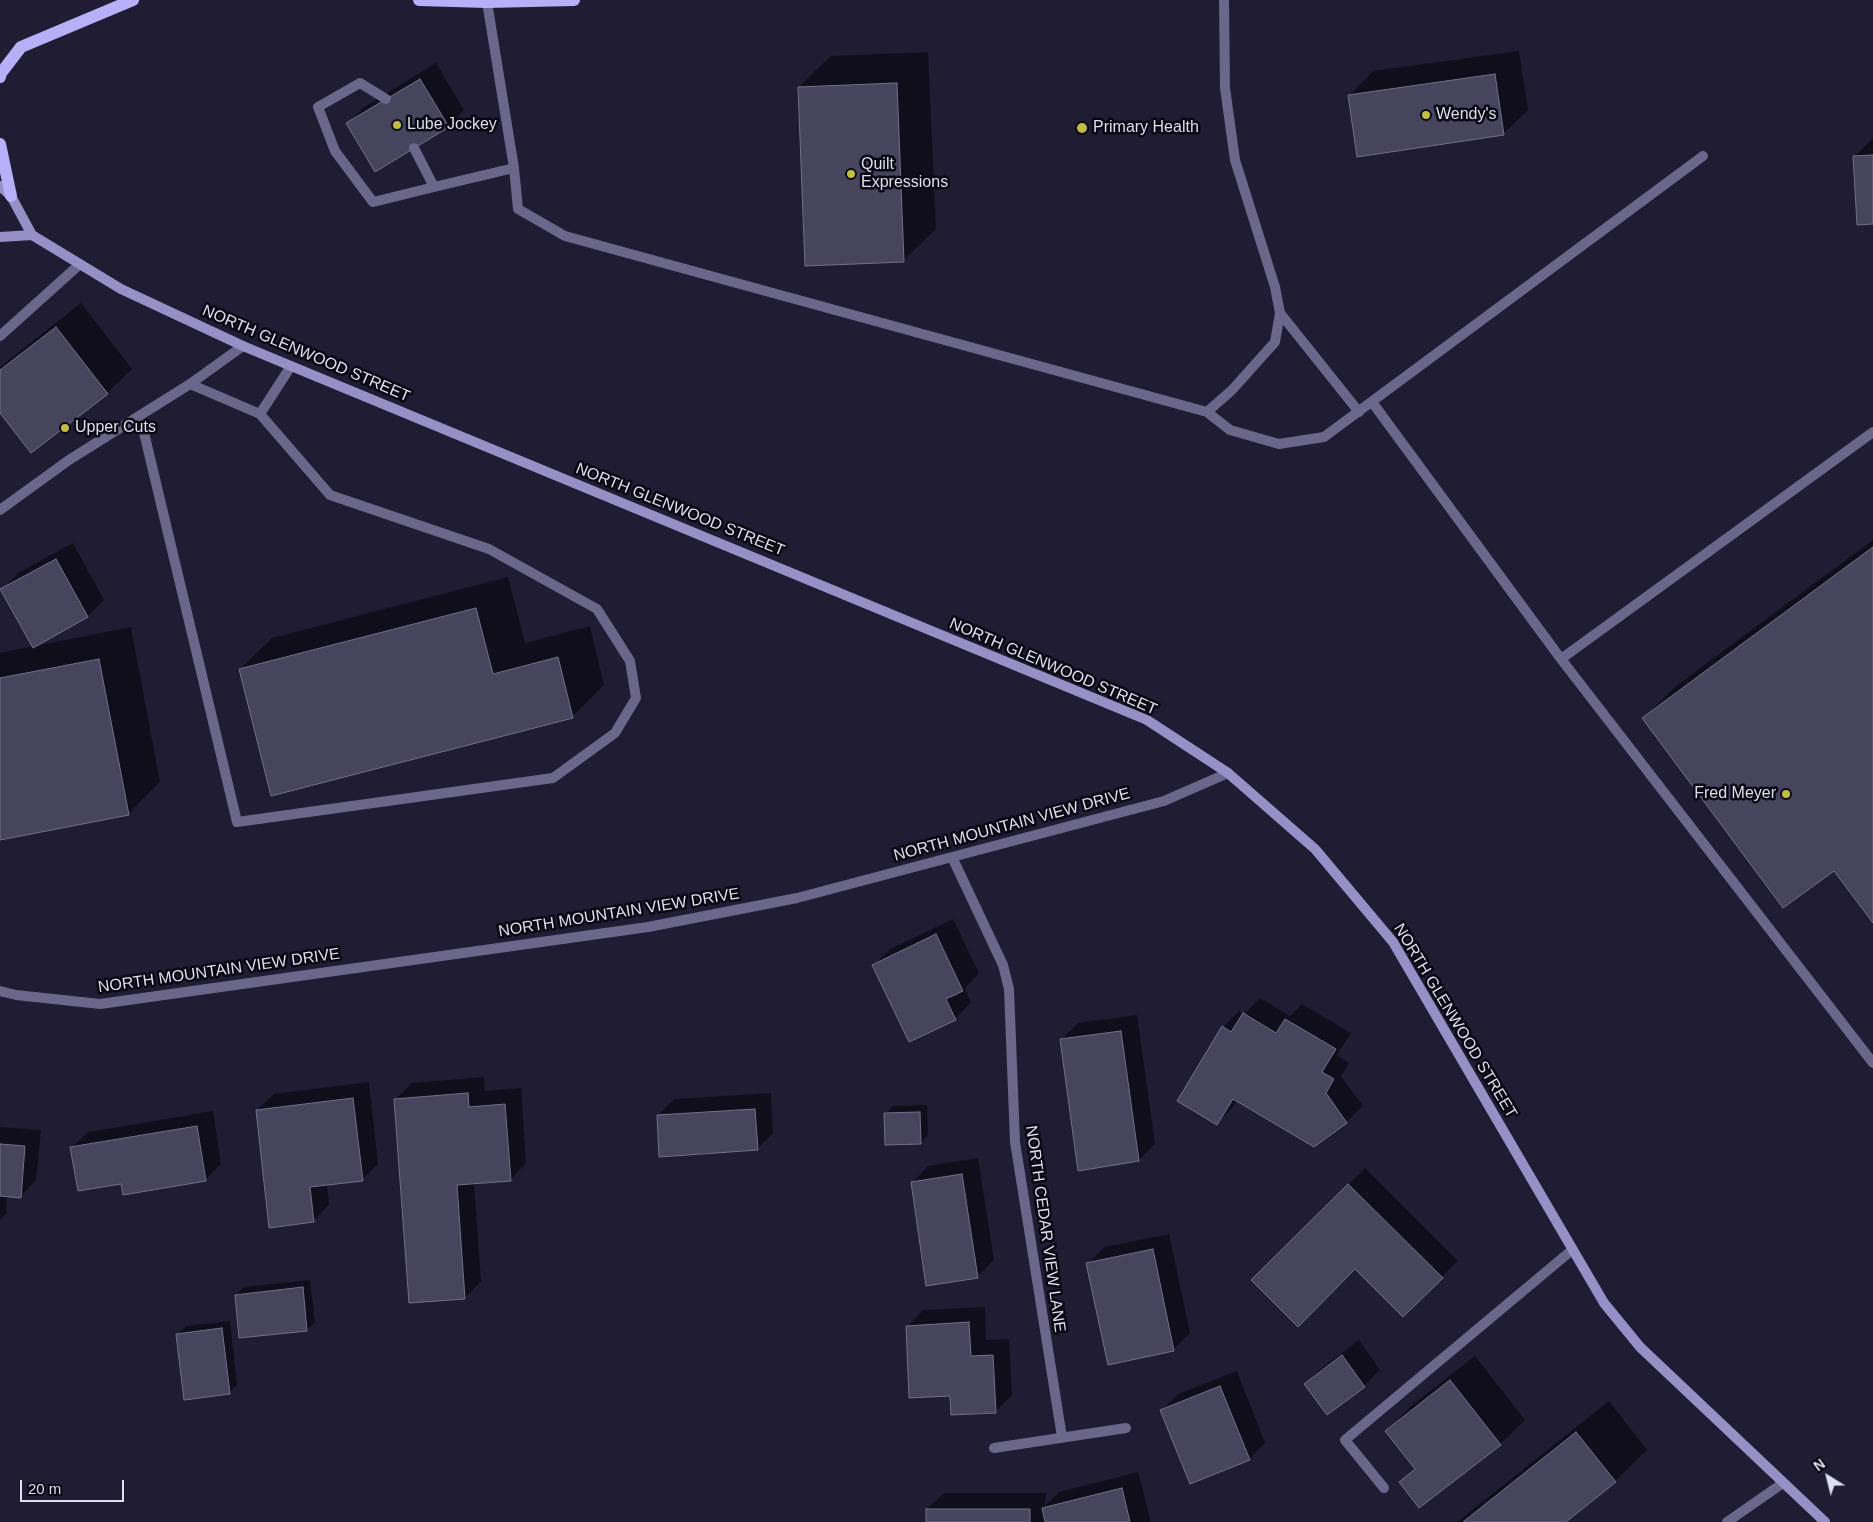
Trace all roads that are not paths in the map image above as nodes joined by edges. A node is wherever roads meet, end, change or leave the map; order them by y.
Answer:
1 (133, 0) edge
2 (419, 0) edge
3 (574, 0) edge
4 (1224, 0) edge
5 (487, 2) junction
6 (0, 77) edge
7 (386, 99) dead end
8 (0, 144) edge
9 (414, 148) dead end
10 (1703, 156) dead end
11 (514, 168) junction
12 (0, 186) edge
13 (434, 187) junction
14 (11, 196) junction
15 (32, 235) junction
16 (0, 237) edge
17 (80, 264) junction
18 (1280, 313) junction
19 (0, 336) edge
20 (243, 346) junction
21 (291, 366) junction
22 (190, 384) junction
23 (1372, 402) junction
24 (1207, 412) junction
25 (1359, 412) junction
26 (260, 414) junction
27 (140, 416) junction
28 (1873, 432) edge
29 (0, 510) edge
30 (1561, 659) junction
31 (1228, 773) junction
32 (952, 857) junction
33 (0, 990) edge
34 (1873, 1064) edge
35 (1572, 1250) junction
36 (1126, 1428) dead end
37 (1062, 1437) junction
38 (994, 1448) dead end
39 (1783, 1483) junction
40 (1384, 1488) dead end
41 (1727, 1522) edge
42 (1825, 1522) edge

1 - 6 main road
2 - 5 main road
3 - 5 main road
4 - 18 street
5 - 11 street
7 - 13 street
8 - 14 main road
9 - 13 street
10 - 23 street
11 - 13 street
11 - 24 street
12 - 14 main road
14 - 15 main road
15 - 16 main road
15 - 17 main road, NORTH GLENWOOD STREET
17 - 19 street
17 - 20 main road, NORTH GLENWOOD STREET
18 - 24 street
18 - 25 street
20 - 21 main road, NORTH GLENWOOD STREET
20 - 22 street
21 - 26 street
21 - 31 main road, NORTH GLENWOOD STREET
22 - 26 street
22 - 27 street
23 - 25 street
23 - 30 street
24 - 25 street
26 - 27 street
27 - 29 street
28 - 30 street
30 - 34 street
31 - 32 street, NORTH MOUNTAIN VIEW DRIVE
31 - 35 main road, NORTH GLENWOOD STREET
32 - 33 street, NORTH MOUNTAIN VIEW DRIVE
32 - 37 street, NORTH CEDAR VIEW LANE
35 - 39 main road, NORTH GLENWOOD STREET
35 - 40 street
36 - 37 street
37 - 38 street
39 - 41 street
39 - 42 main road, NORTH GLENWOOD STREET

